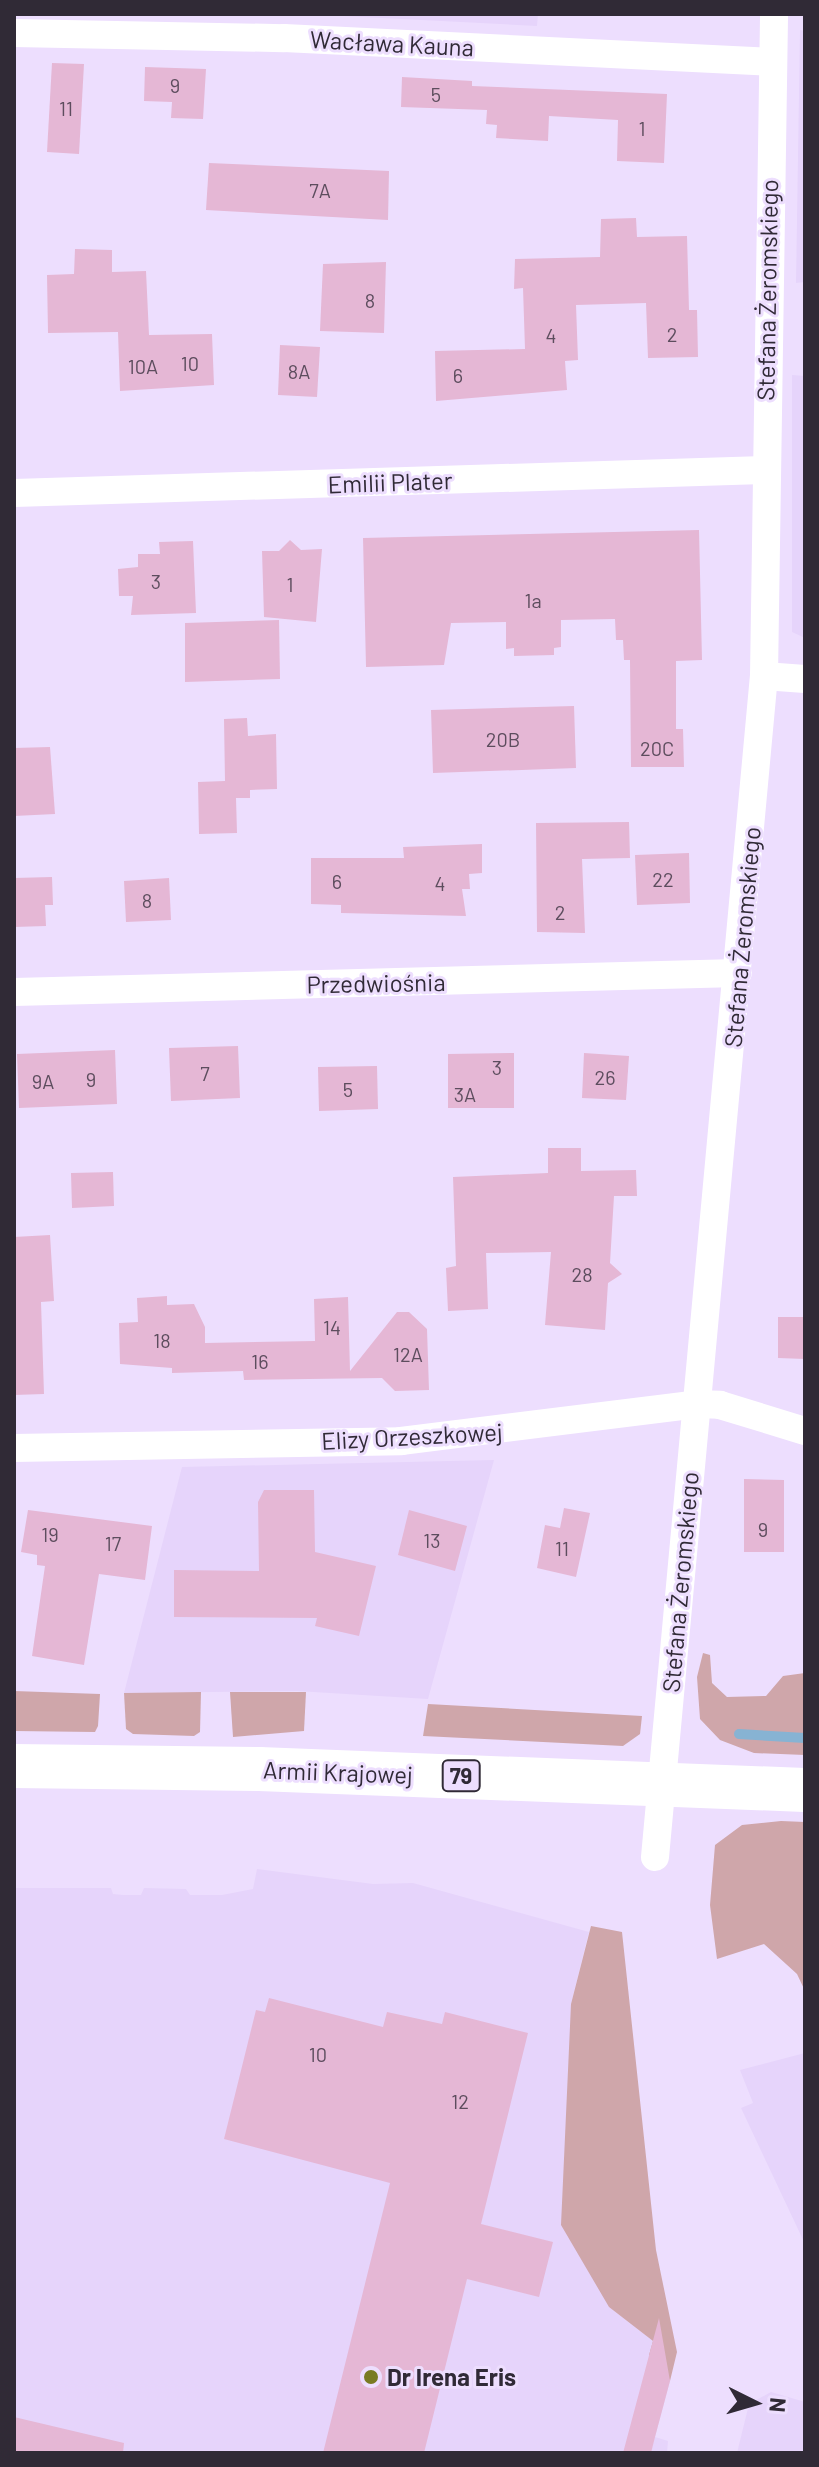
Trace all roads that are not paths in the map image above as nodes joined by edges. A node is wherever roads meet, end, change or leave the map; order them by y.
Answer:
1 (774, 14) edge
2 (14, 33) edge
3 (770, 62) junction
4 (765, 470) junction
5 (14, 493) edge
6 (764, 676) junction
7 (805, 679) edge
8 (738, 973) junction
9 (14, 992) edge
10 (696, 1404) junction
11 (805, 1431) edge
12 (14, 1448) edge
13 (14, 1766) edge
14 (663, 1782) junction
15 (805, 1790) edge
16 (655, 1857) dead end

1 - 3 street, Stefana Żeromskiego
2 - 3 street, Wacława Kauna
3 - 4 street, Stefana Żeromskiego
4 - 5 street, Emilii Plater
4 - 6 street, Stefana Żeromskiego
6 - 7 street
6 - 8 street, Stefana Żeromskiego
8 - 9 street, Przedwiośnia
8 - 10 street, Stefana Żeromskiego
10 - 11 street, Elizy Orzeszkowej
10 - 12 street, Elizy Orzeszkowej
10 - 14 street, Stefana Żeromskiego
13 - 14 main road, Armii Krajowej / 79
14 - 15 main road, Armii Krajowej / 79
14 - 16 street, Stefana Żeromskiego

